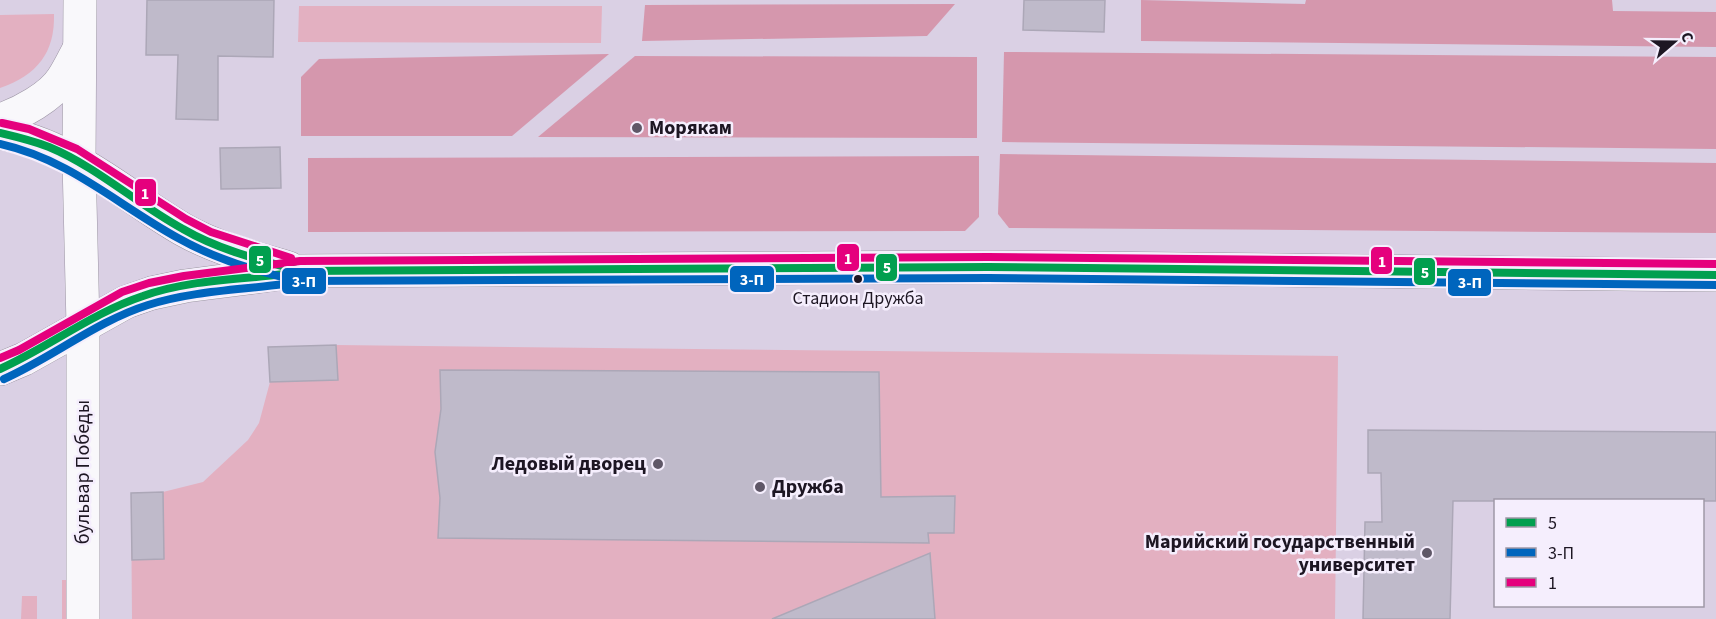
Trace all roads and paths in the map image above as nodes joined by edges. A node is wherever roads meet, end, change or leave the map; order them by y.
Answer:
1 (80, 0) edge
2 (80, 47) junction
3 (0, 120) edge
4 (0, 133) edge
5 (79, 161) junction
6 (300, 271) junction
7 (1716, 275) edge
8 (83, 325) junction
9 (0, 369) edge
10 (83, 619) edge

1 - 2 main road, бульвар Победы
2 - 3 main road
2 - 5 main road, бульвар Победы
4 - 5 main road
5 - 6 main road
5 - 8 main road, бульвар Победы
6 - 7 main road
6 - 8 main road
8 - 9 main road
8 - 10 main road, бульвар Победы

